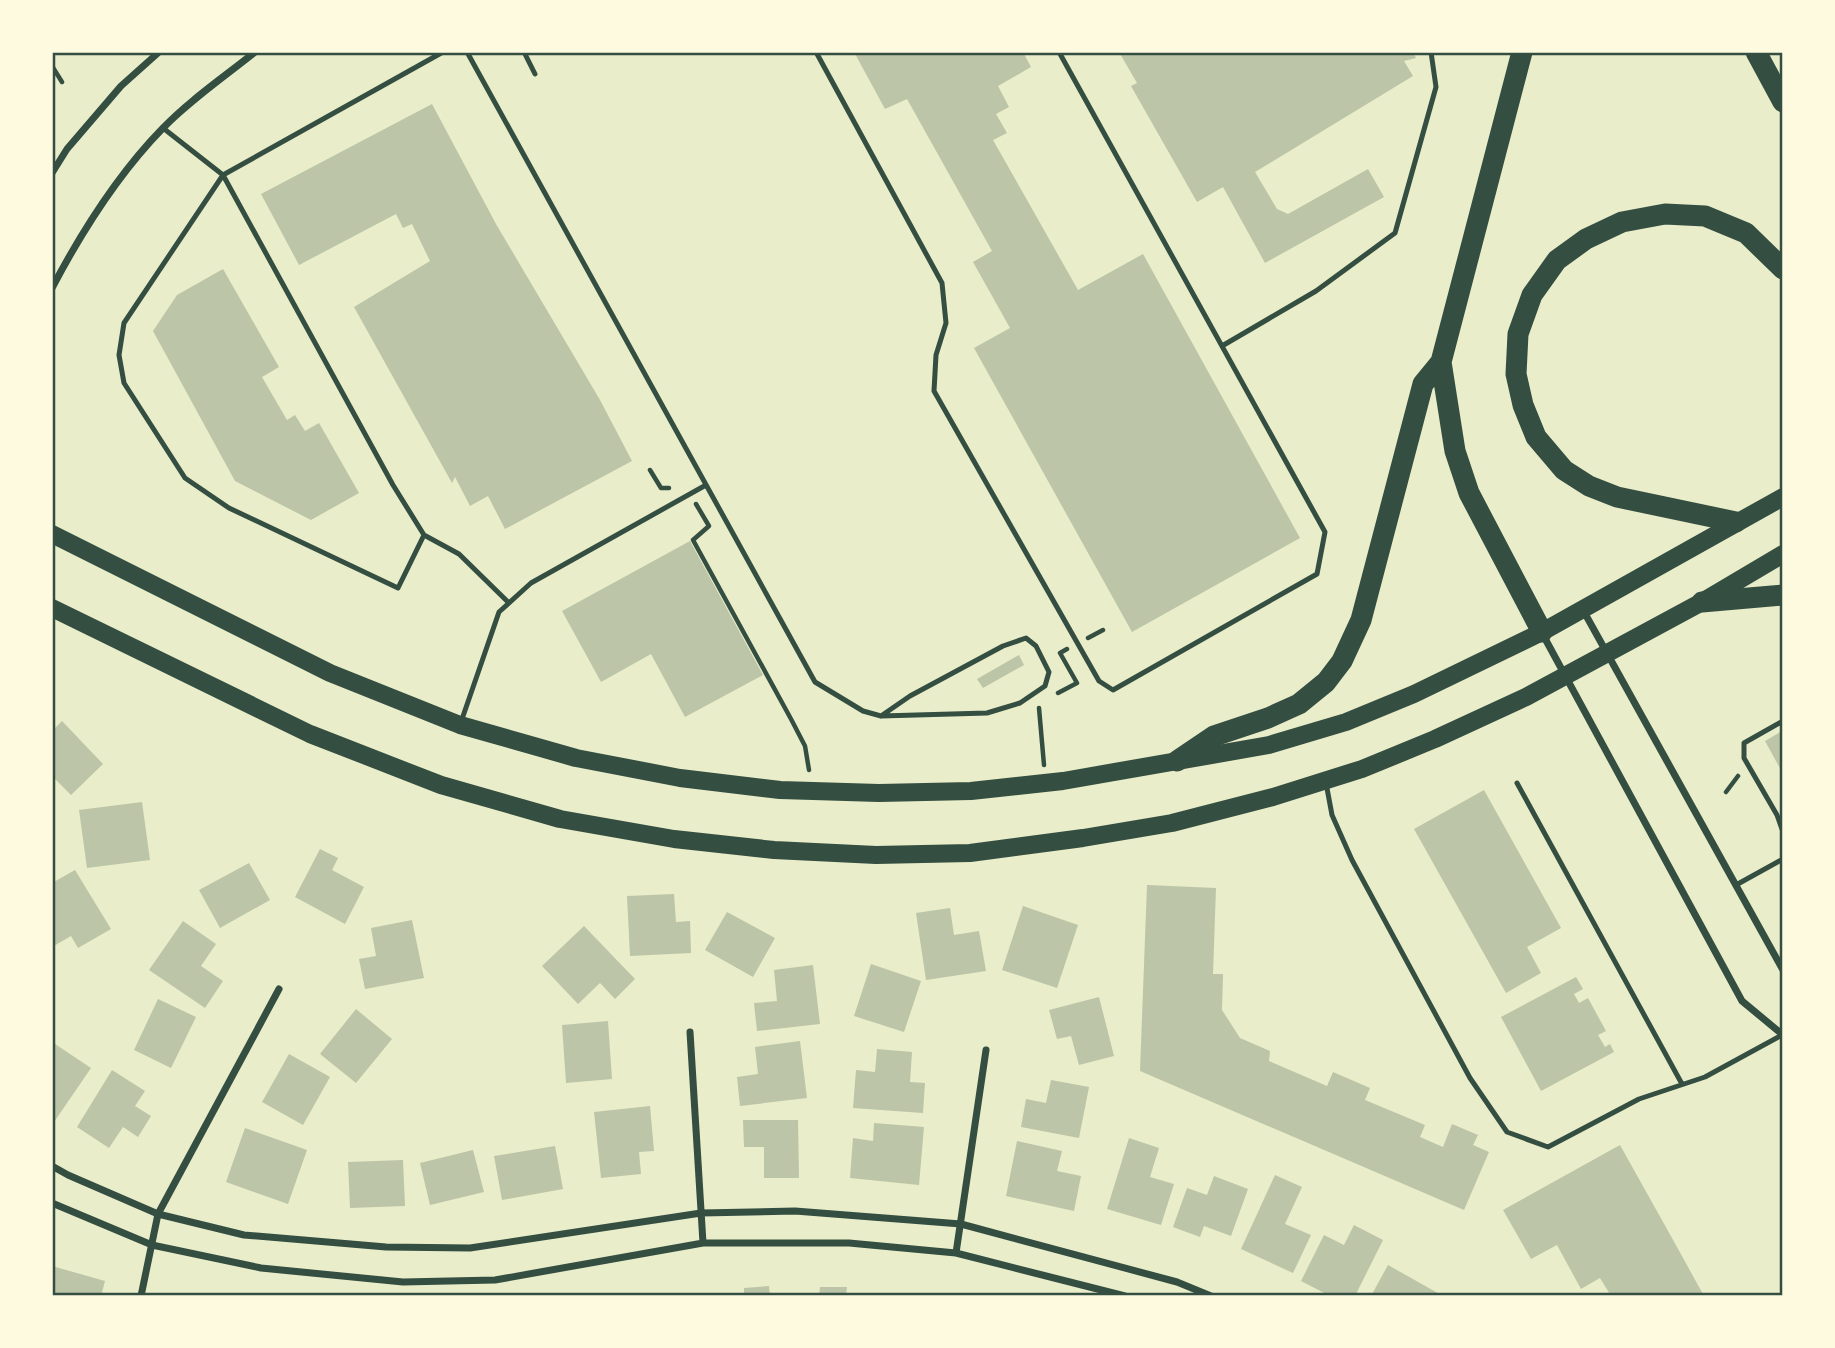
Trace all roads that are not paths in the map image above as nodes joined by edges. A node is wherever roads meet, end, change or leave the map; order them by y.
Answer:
1 (159, 52) edge
2 (254, 52) edge
3 (443, 52) edge
4 (467, 52) edge
5 (524, 52) edge
6 (816, 52) edge
7 (1059, 52) edge
8 (1431, 52) edge
9 (1522, 52) edge
10 (1756, 52) edge
11 (535, 74) dead end
12 (1783, 102) edge
13 (163, 128) junction
14 (54, 168) edge
15 (223, 175) junction
16 (1783, 269) edge
17 (52, 288) edge
18 (1222, 346) junction
19 (1441, 362) junction
20 (706, 485) junction
21 (1783, 497) edge
22 (1736, 522) junction
23 (52, 534) edge
24 (425, 535) junction
25 (1783, 554) edge
26 (1783, 595) edge
27 (1702, 602) junction
28 (509, 603) junction
29 (52, 608) edge
30 (1583, 609) junction
31 (1542, 632) junction
32 (1608, 654) junction
33 (1566, 676) junction
34 (881, 716) junction
35 (1783, 721) edge
36 (460, 725) junction
37 (1177, 761) junction
38 (1326, 780) junction
39 (1517, 783) dead end
40 (1783, 832) edge
41 (1783, 859) edge
42 (1736, 885) junction
43 (1783, 970) edge
44 (279, 989) dead end
45 (690, 1032) dead end
46 (1782, 1034) edge
47 (986, 1050) dead end
48 (1682, 1084) junction
49 (52, 1166) edge
50 (52, 1203) edge
51 (701, 1213) junction
52 (158, 1214) junction
53 (961, 1224) junction
54 (703, 1243) junction
55 (152, 1245) junction
56 (956, 1253) junction
57 (141, 1296) edge
58 (1125, 1296) edge
59 (1211, 1296) edge

1 - 14 street
2 - 13 street
3 - 15 lane
4 - 20 lane
5 - 11 lane
6 - 18 lane
7 - 18 lane
8 - 18 lane
9 - 19 highway
10 - 12 highway
13 - 15 lane
13 - 17 street
15 - 24 lane
15 - 24 lane
16 - 22 highway
19 - 31 highway
19 - 37 highway
20 - 28 lane
20 - 34 lane
21 - 22 main road
22 - 30 main road
23 - 36 main road
24 - 28 lane
25 - 27 main road
26 - 27 highway
27 - 32 main road
28 - 36 lane
29 - 38 main road
30 - 31 main road
30 - 32 street
31 - 33 street
31 - 37 main road
32 - 33 main road
32 - 42 street
33 - 38 main road
33 - 46 street
34 - 34 lane
35 - 40 lane
36 - 37 main road
38 - 48 lane
39 - 48 lane
41 - 42 lane
42 - 43 street
44 - 52 street
45 - 51 street
46 - 48 lane
47 - 53 street
49 - 52 street
50 - 55 street
51 - 52 street
51 - 53 street
51 - 54 street
52 - 55 street
53 - 56 street
53 - 59 street
54 - 55 street
54 - 56 street
55 - 57 street
56 - 58 street

